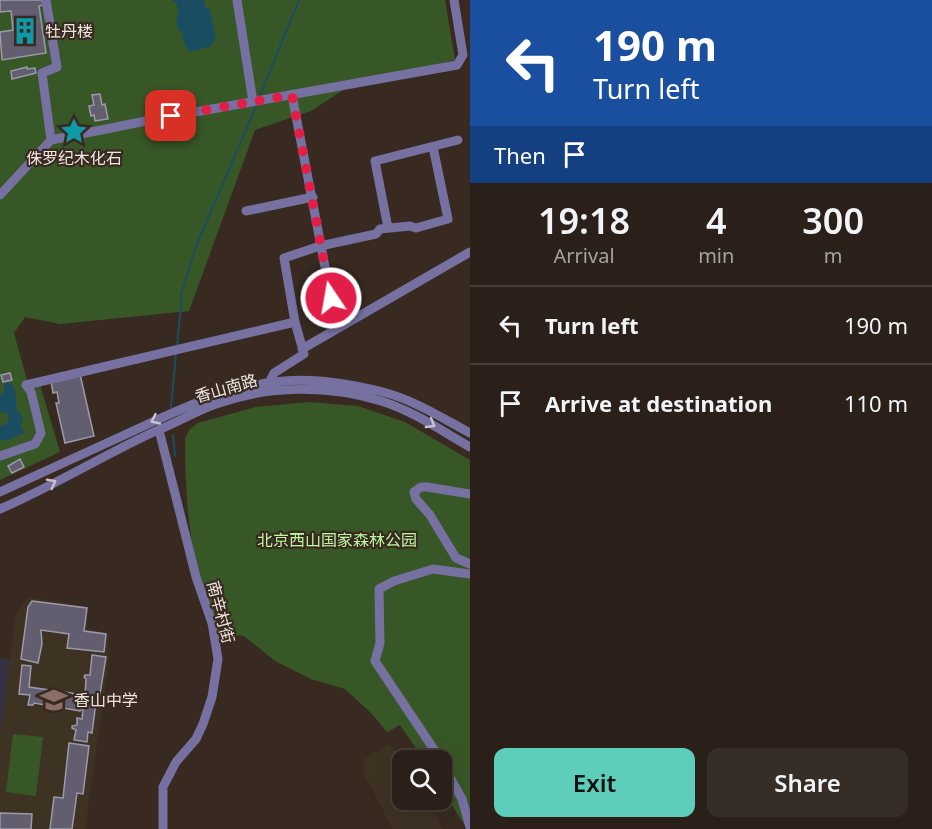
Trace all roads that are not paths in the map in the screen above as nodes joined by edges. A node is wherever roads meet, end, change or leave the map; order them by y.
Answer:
1 (46, 0) edge
2 (237, 0) edge
3 (454, 0) edge
4 (292, 95) junction
5 (253, 102) junction
6 (51, 140) junction
7 (458, 140) dead end
8 (433, 147) junction
9 (0, 195) edge
10 (313, 197) junction
11 (246, 210) dead end
12 (388, 228) junction
13 (320, 246) junction
14 (470, 252) edge
15 (331, 298) dead end
16 (295, 322) junction
17 (302, 349) junction
18 (269, 383) junction
19 (159, 430) junction
20 (470, 433) edge
21 (470, 447) edge
22 (0, 456) edge
23 (0, 492) edge
24 (470, 494) edge
25 (0, 509) edge
26 (470, 564) edge
27 (470, 574) edge
28 (434, 750) edge
29 (452, 781) edge
30 (470, 827) edge
31 (164, 829) edge

1 - 6 street
2 - 5 street
3 - 4 street
4 - 5 street
4 - 10 street
5 - 6 street
6 - 9 street
7 - 8 street
8 - 12 street
8 - 12 street
10 - 11 street
10 - 13 street
12 - 13 street
13 - 15 street
13 - 16 street
14 - 17 street
16 - 17 street
16 - 22 street
17 - 18 street
18 - 20 street, 香山南路
18 -> 23 street, 香山南路
19 -> 21 street, 香山南路
25 -> 19 street, 香山南路
19 - 31 street, 南辛村街
24 - 26 street
27 - 28 street
29 - 30 street

